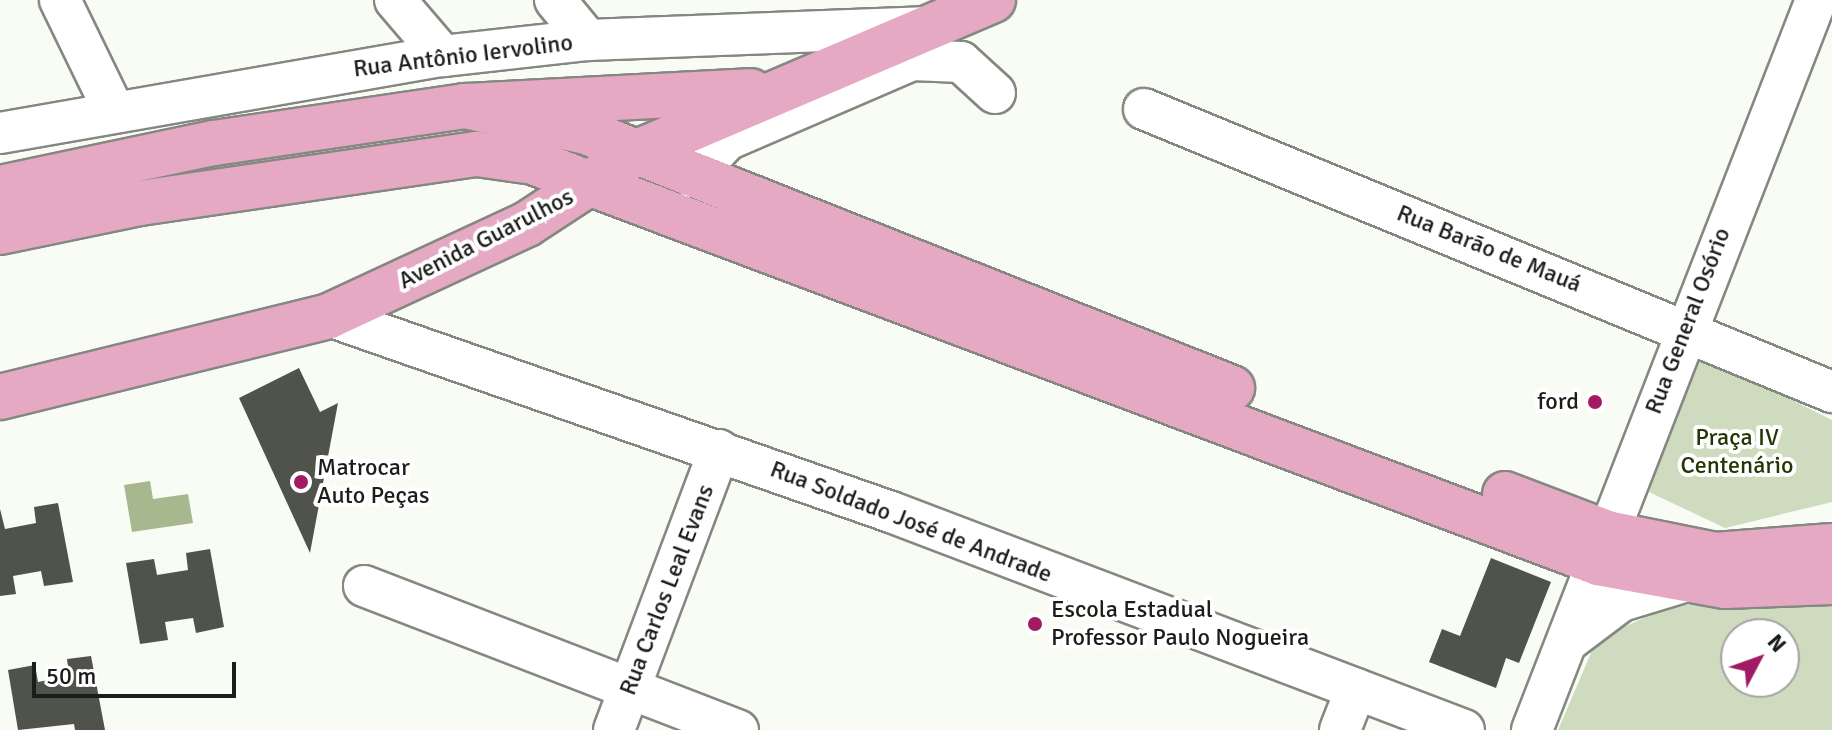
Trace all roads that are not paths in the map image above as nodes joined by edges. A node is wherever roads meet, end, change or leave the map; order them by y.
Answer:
1 (60, 0) edge
2 (395, 0) edge
3 (555, 0) edge
4 (993, 0) edge
5 (1816, 0) edge
6 (942, 22) junction
7 (588, 40) junction
8 (443, 56) junction
9 (961, 62) junction
10 (774, 90) junction
11 (995, 93) dead end
12 (465, 106) junction
13 (113, 109) junction
14 (1144, 109) dead end
15 (4, 126) edge
16 (637, 152) junction
17 (592, 185) junction
18 (0, 188) edge
19 (687, 197) junction
20 (0, 232) edge
21 (391, 288) junction
22 (329, 316) junction
23 (1684, 328) junction
24 (446, 352) junction
25 (1832, 392) edge
26 (0, 397) edge
27 (719, 450) junction
28 (1832, 546) edge
29 (1602, 548) junction
30 (1684, 582) junction
31 (1832, 582) edge
32 (364, 586) dead end
33 (1565, 644) junction
34 (1356, 689) junction
35 (629, 690) junction
36 (614, 730) edge
37 (738, 730) edge
38 (1340, 730) edge
39 (1464, 730) edge
40 (1532, 730) edge

1 - 13 street
2 - 8 street
3 - 7 street
4 - 6 main road, Avenida Guarulhos
5 - 23 street, Rua General Osório
6 - 7 street, Rua Antônio Iervolino
6 - 9 street
6 - 10 main road, Avenida Guarulhos
7 - 8 street, Rua Antônio Iervolino
8 - 13 street, Rua Antônio Iervolino
9 - 11 street
9 - 19 street
10 - 12 main road
10 - 16 main road, Avenida Guarulhos
12 - 16 main road
12 - 18 main road
13 - 15 street, Rua Antônio Iervolino
14 - 23 street, Rua Barão de Mauá
16 - 17 main road, Avenida Guarulhos
16 - 19 main road
17 - 19 main road
17 - 20 main road
17 - 21 main road, Avenida Guarulhos
19 - 29 main road
21 - 22 main road, Avenida Guarulhos
21 - 24 street, Rua Soldado José de Andrade
22 - 24 street, Rua Soldado José de Andrade
22 - 26 main road, Avenida Guarulhos
23 - 25 street, Rua Barão de Mauá
23 - 29 street, Rua General Osório
24 - 27 street, Rua Soldado José de Andrade
27 - 34 street, Rua Soldado José de Andrade
27 - 35 street, Rua Carlos Leal Evans
28 - 29 main road
29 - 30 main road
29 - 33 street, Rua General Osório
30 - 31 main road
30 - 33 street
32 - 35 street
33 - 40 street, Rua General Osório
34 - 38 street
34 - 39 street, Rua Soldado José de Andrade
35 - 36 street, Rua Carlos Leal Evans
35 - 37 street

